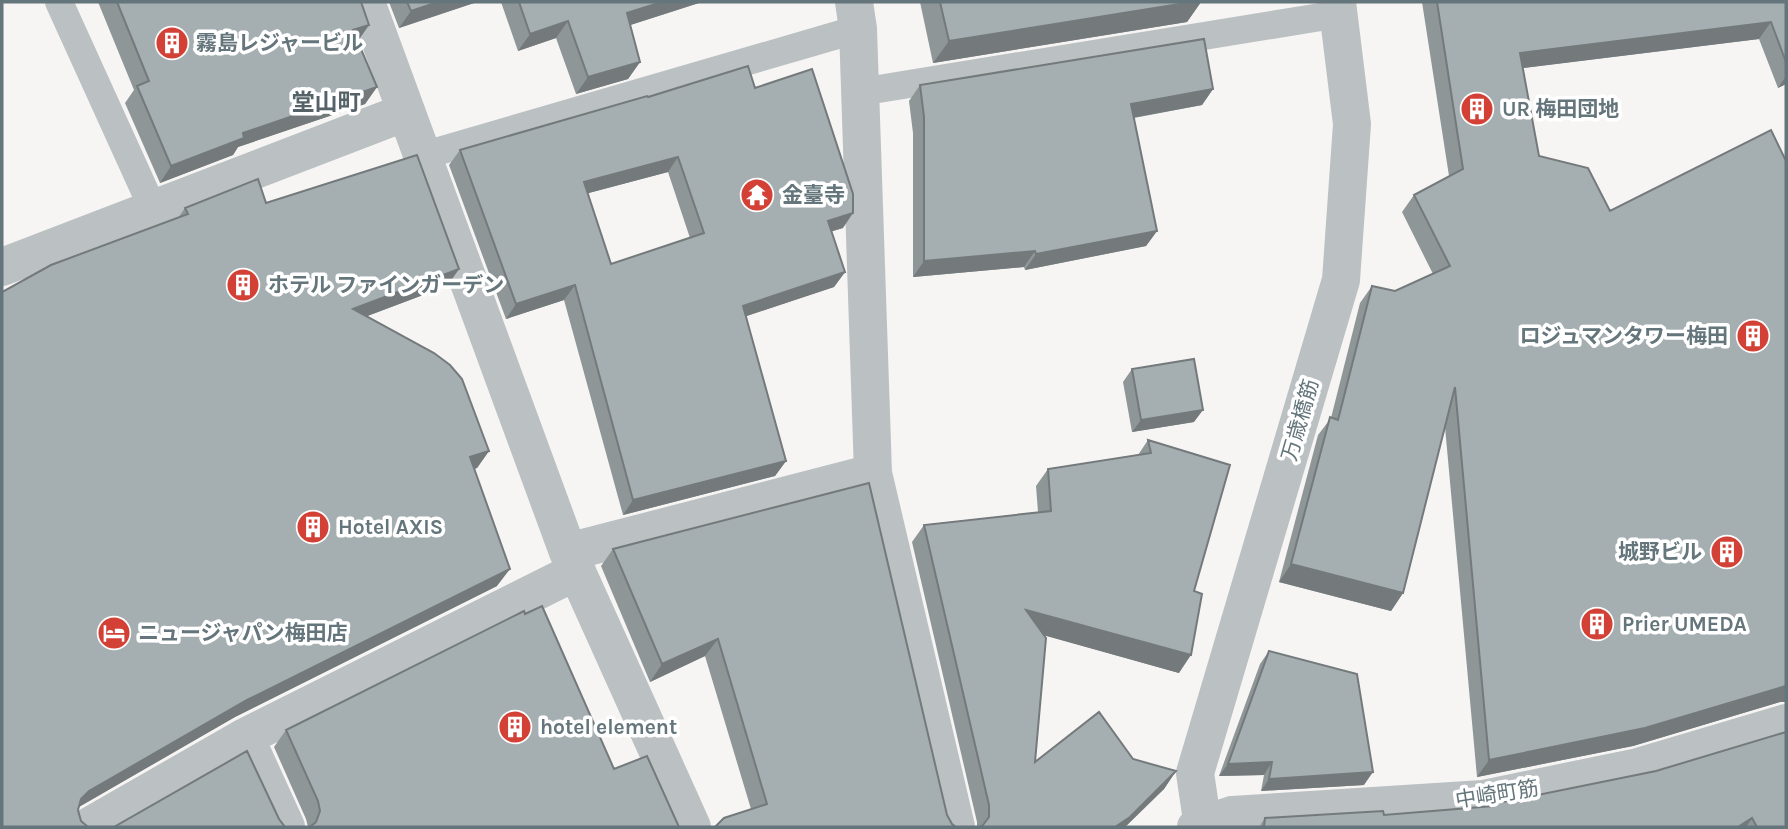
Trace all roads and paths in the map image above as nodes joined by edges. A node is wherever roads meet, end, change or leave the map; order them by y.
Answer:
1 (59, 2) edge
2 (366, 2) edge
3 (1338, 8) edge
4 (856, 15) edge
5 (860, 92) junction
6 (406, 113) junction
7 (422, 156) junction
8 (153, 209) junction
9 (2, 267) edge
10 (873, 473) junction
11 (572, 561) junction
12 (1786, 723) edge
13 (245, 737) junction
14 (1200, 826) edge
15 (88, 827) edge
16 (286, 827) edge
17 (692, 827) edge
18 (956, 827) edge

1 - 8 lane
2 - 6 street
3 - 5 lane
3 - 14 street, 万歳橋筋
4 - 5 street
4 - 7 lane
5 - 10 street
6 - 7 street
6 - 8 street
7 - 11 street
8 - 9 street
10 - 11 street
10 - 18 street
11 - 13 street
11 - 17 street
12 - 14 street, 中崎町筋
13 - 15 street
13 - 16 street

